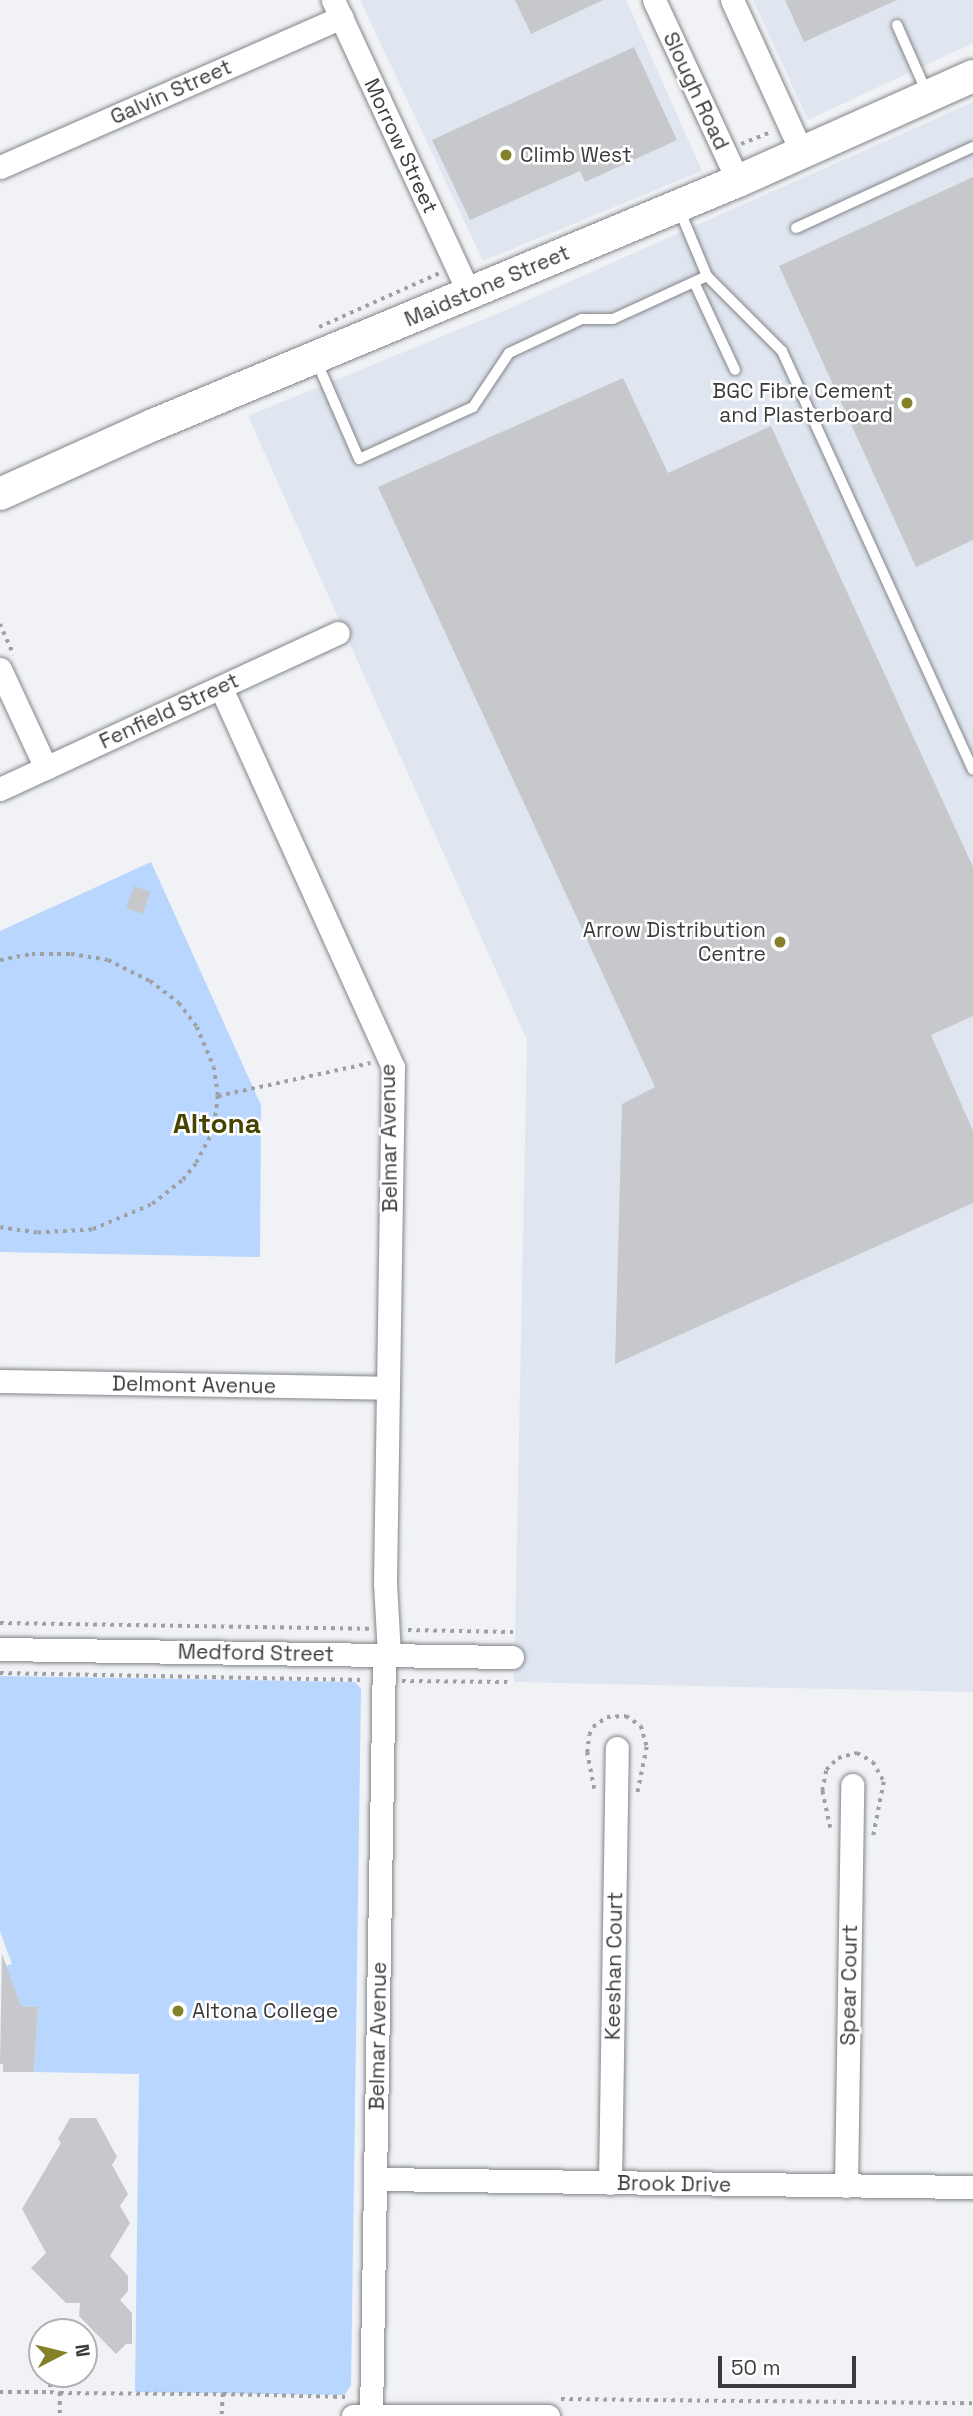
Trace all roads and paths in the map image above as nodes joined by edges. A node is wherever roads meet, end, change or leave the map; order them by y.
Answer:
1 (654, 0) edge
2 (732, 0) edge
3 (337, 9) edge
4 (897, 25) dead end
5 (973, 76) edge
6 (929, 96) junction
7 (788, 124) junction
8 (973, 147) edge
9 (723, 151) junction
10 (802, 153) junction
11 (0, 167) edge
12 (737, 181) junction
13 (677, 206) junction
14 (796, 228) dead end
15 (435, 262) dead end
16 (707, 276) junction
17 (694, 282) junction
18 (469, 293) junction
19 (314, 343) junction
20 (735, 370) dead end
21 (0, 494) edge
22 (338, 633) dead end
23 (0, 669) edge
24 (221, 688) junction
25 (46, 768) junction
26 (973, 770) edge
27 (0, 789) edge
28 (0, 960) edge
29 (375, 1070) dead end
30 (218, 1096) junction
31 (0, 1228) edge
32 (0, 1381) edge
33 (388, 1388) junction
34 (0, 1623) edge
35 (384, 1629) junction
36 (513, 1632) dead end
37 (0, 1649) edge
38 (384, 1655) junction
39 (512, 1657) dead end
40 (0, 1673) edge
41 (384, 1680) junction
42 (512, 1682) dead end
43 (617, 1748) dead end
44 (852, 1785) dead end
45 (376, 2179) junction
46 (610, 2183) junction
47 (846, 2186) junction
48 (973, 2187) edge
49 (50, 2388) edge
50 (0, 2392) edge
51 (50, 2392) junction
52 (60, 2393) junction
53 (223, 2394) junction
54 (973, 2403) edge
55 (548, 2407) edge
56 (367, 2411) edge
57 (448, 2415) edge
58 (60, 2416) edge
59 (222, 2416) edge

1 - 9 street, Slough Road
2 - 7 street
3 - 11 street, Galvin Street
3 - 18 street, Morrow Street
4 - 6 lane
5 - 6 main road, Maidstone Street
6 - 10 main road, Maidstone Street
7 - 9 path
7 - 10 street
8 - 14 lane
9 - 12 street, Slough Road
10 - 12 main road, Maidstone Street
12 - 13 main road, Maidstone Street
13 - 16 lane
13 - 18 main road, Maidstone Street
15 - 19 path
16 - 17 lane
16 - 26 lane
17 - 19 lane
17 - 20 lane
18 - 19 main road, Maidstone Street
19 - 21 main road, Maidstone Street
22 - 24 street, Fenfield Street
23 - 25 street
24 - 25 street, Fenfield Street
24 - 33 street, Belmar Avenue
25 - 27 street, Fenfield Street
28 - 30 path
29 - 30 path
30 - 31 path
32 - 33 street, Delmont Avenue
33 - 35 street, Belmar Avenue
34 - 35 path
35 - 36 path
35 - 38 street, Belmar Avenue
37 - 38 street, Medford Street
38 - 39 street, Medford Street
38 - 41 street, Belmar Avenue
40 - 41 path
41 - 42 path
41 - 45 street, Belmar Avenue
43 - 46 street, Keeshan Court
44 - 47 street, Spear Court
45 - 46 street, Brook Drive
45 - 56 street, Belmar Avenue
46 - 47 street, Brook Drive
47 - 48 street, Brook Drive
49 - 51 path
50 - 51 path
51 - 52 path
52 - 53 path
52 - 58 path
53 - 56 path
53 - 59 path
54 - 55 path
55 - 57 street
56 - 57 street

